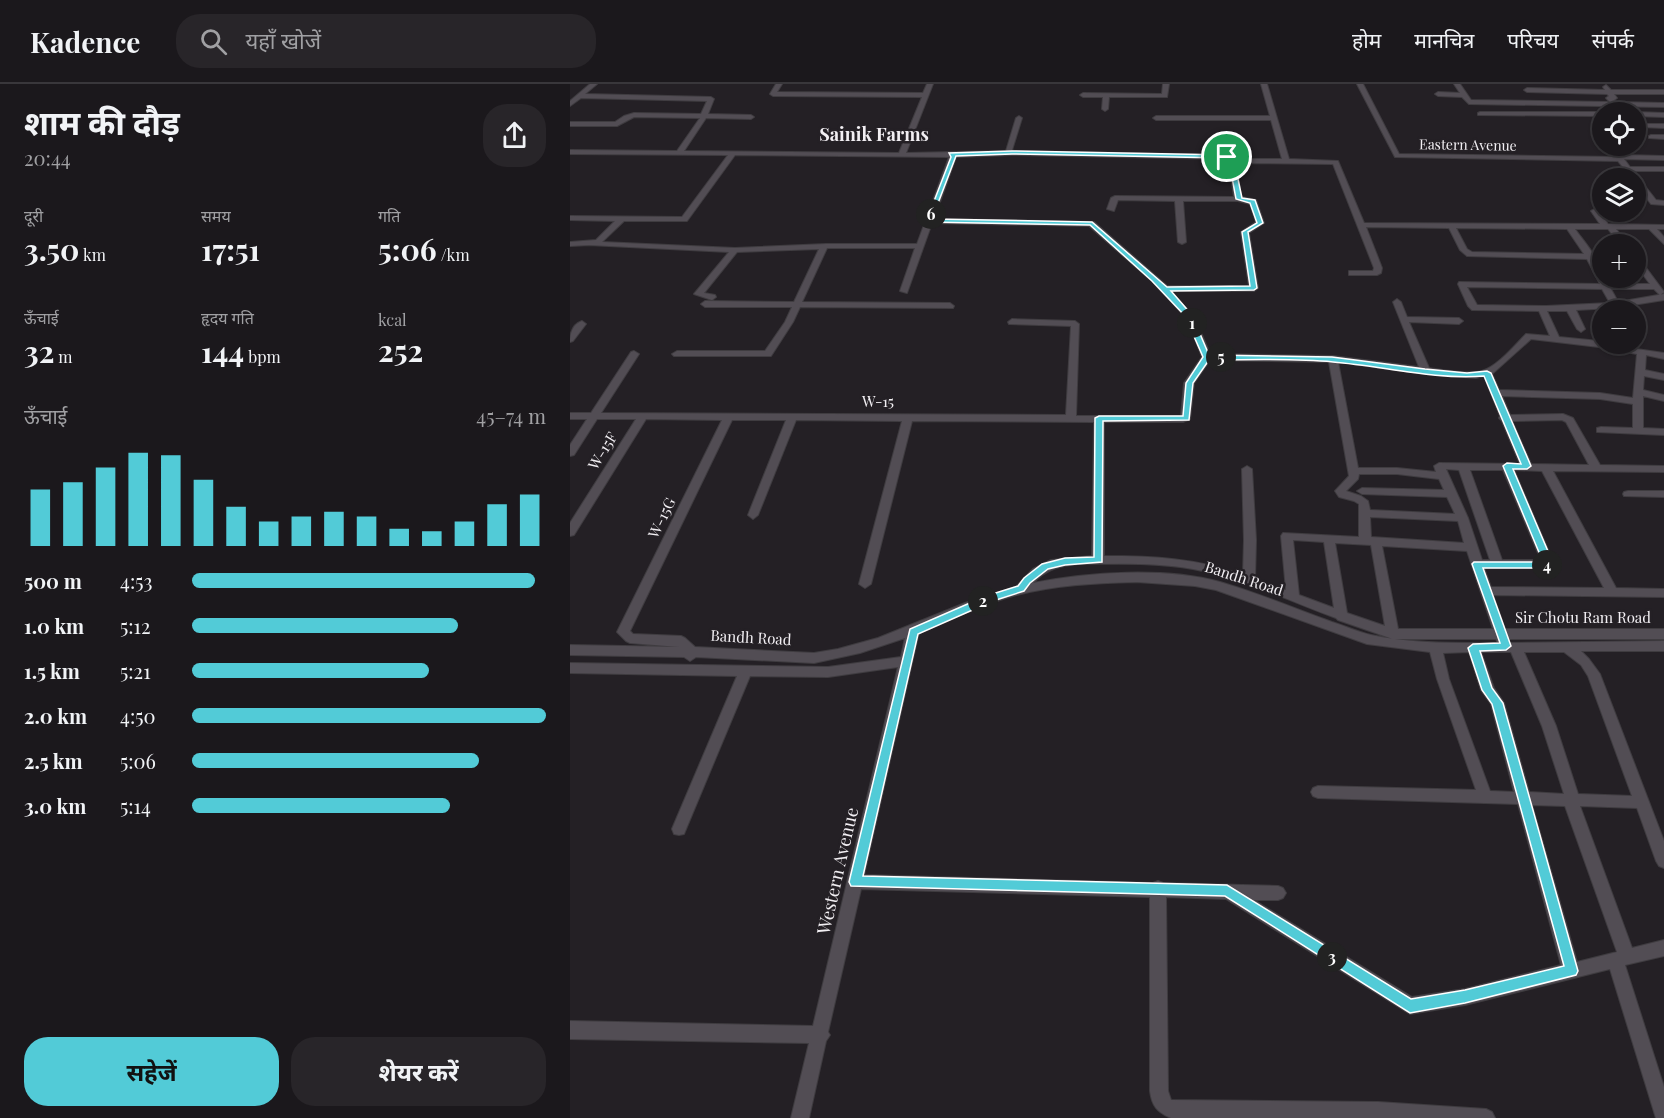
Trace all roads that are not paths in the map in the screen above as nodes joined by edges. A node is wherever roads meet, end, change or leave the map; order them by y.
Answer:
1 (594, 84) edge
2 (779, 84) edge
3 (930, 84) edge
4 (1166, 84) edge
5 (1264, 84) edge
6 (1360, 84) edge
7 (1457, 84) edge
8 (1521, 84) edge
9 (1604, 84) edge
10 (1527, 90) junction
11 (1609, 92) junction
12 (1664, 92) edge
13 (1438, 94) dead end
14 (1464, 94) junction
15 (925, 95) junction
16 (1083, 95) dead end
17 (1106, 95) junction
18 (575, 98) edge
19 (1613, 102) edge
20 (1506, 103) junction
21 (1536, 103) junction
22 (570, 104) edge
23 (1592, 104) edge
24 (1646, 105) edge
25 (1664, 105) edge
26 (1105, 109) dead end
27 (1514, 113) junction
28 (1480, 114) dead end
29 (1592, 114) edge
30 (1646, 114) edge
31 (1664, 115) edge
32 (705, 116) junction
33 (751, 117) dead end
34 (1019, 118) dead end
35 (1156, 118) dead end
36 (1273, 118) junction
37 (570, 124) edge
38 (1646, 126) edge
39 (1664, 126) edge
40 (1652, 137) dead end
41 (1664, 137) edge
42 (570, 152) edge
43 (679, 153) junction
44 (733, 153) junction
45 (1012, 153) junction
46 (902, 154) junction
47 (951, 154) junction
48 (1620, 158) junction
49 (1664, 158) edge
50 (1232, 161) junction
51 (1286, 161) junction
52 (1627, 168) edge
53 (1646, 169) edge
54 (1664, 169) edge
55 (1646, 192) edge
56 (1179, 199) junction
57 (1239, 199) junction
58 (1664, 202) edge
59 (1111, 209) dead end
60 (570, 218) edge
61 (621, 219) junction
62 (928, 221) junction
63 (1604, 222) edge
64 (1363, 225) junction
65 (1570, 226) junction
66 (1452, 227) junction
67 (1608, 227) junction
68 (1651, 227) junction
69 (1664, 227) edge
70 (1615, 234) edge
71 (1182, 242) dead end
72 (1664, 242) edge
73 (570, 244) edge
74 (592, 244) junction
75 (824, 246) junction
76 (918, 246) junction
77 (735, 250) junction
78 (1590, 257) junction
79 (1592, 261) edge
80 (1352, 273) dead end
81 (1646, 274) edge
82 (1592, 287) edge
83 (1646, 287) edge
84 (1656, 287) junction
85 (1165, 290) junction
86 (904, 291) dead end
87 (712, 297) dead end
88 (1664, 297) edge
89 (1646, 301) edge
90 (1397, 302) dead end
91 (705, 304) dead end
92 (798, 305) junction
93 (950, 306) dead end
94 (1542, 309) junction
95 (1592, 309) edge
96 (1570, 310) junction
97 (1404, 319) junction
98 (1459, 321) dead end
99 (1012, 322) dead end
100 (582, 324) dead end
101 (1581, 329) dead end
102 (1555, 338) junction
103 (570, 339) edge
104 (1592, 344) edge
105 (1646, 353) edge
106 (634, 354) dead end
107 (677, 354) dead end
108 (1642, 354) edge
109 (1664, 356) edge
110 (1207, 357) junction
111 (1332, 359) junction
112 (1425, 371) junction
113 (1639, 372) junction
114 (1487, 373) junction
115 (1664, 377) edge
116 (1495, 393) junction
117 (1638, 397) junction
118 (1664, 398) edge
119 (570, 416) edge
120 (594, 416) junction
121 (643, 416) junction
122 (728, 417) junction
123 (792, 417) junction
124 (908, 417) junction
125 (1071, 418) junction
126 (1099, 418) junction
127 (1504, 418) junction
128 (1601, 430) dead end
129 (1638, 431) junction
130 (1664, 432) edge
131 (570, 453) edge
132 (1463, 465) junction
133 (1507, 466) junction
134 (1527, 466) junction
135 (1546, 468) junction
136 (1596, 468) junction
137 (1664, 468) edge
138 (1247, 469) dead end
139 (1354, 471) junction
140 (1442, 476) junction
141 (1362, 491) dead end
142 (1450, 494) junction
143 (1628, 494) dead end
144 (1664, 494) edge
145 (1364, 513) junction
146 (753, 515) dead end
147 (1462, 518) junction
148 (570, 532) edge
149 (1329, 538) junction
150 (1371, 542) junction
151 (1470, 547) junction
152 (1098, 560) junction
153 (1477, 564) junction
154 (1498, 565) junction
155 (1248, 581) junction
156 (865, 584) dead end
157 (1021, 589) junction
158 (1486, 591) junction
159 (1613, 593) junction
160 (1664, 593) edge
161 (1293, 597) junction
162 (1342, 617) junction
163 (913, 632) junction
164 (1393, 634) junction
165 (1664, 634) edge
166 (1508, 643) junction
167 (1566, 646) junction
168 (1664, 646) edge
169 (1435, 648) junction
170 (1473, 648) junction
171 (570, 650) edge
172 (692, 652) junction
173 (906, 661) junction
174 (570, 668) edge
175 (686, 669) junction
176 (746, 670) junction
177 (1318, 792) dead end
178 (1485, 797) junction
179 (1524, 799) junction
180 (1571, 800) junction
181 (1642, 802) junction
182 (679, 829) dead end
183 (1664, 861) edge
184 (855, 882) junction
185 (1158, 888) junction
186 (1227, 891) junction
187 (1278, 893) dead end
188 (1664, 949) edge
189 (1621, 958) junction
190 (1571, 971) junction
191 (570, 1030) edge
192 (820, 1035) junction
193 (1664, 1115) edge
194 (800, 1118) edge
195 (1486, 1118) edge

1 - 18 street
2 - 15 street
3 - 15 street
4 - 17 street
5 - 36 street
6 - 48 street, Eastern Avenue
7 - 14 street
8 - 10 street
9 - 11 street
10 - 11 street
10 - 21 street
11 - 12 street
11 - 19 street
13 - 14 street
14 - 20 street
15 - 46 street
16 - 17 street
17 - 26 street
18 - 22 street
18 - 32 street
20 - 21 street
20 - 27 street
21 - 23 street
24 - 25 street
27 - 28 street
27 - 29 street
30 - 31 street
32 - 33 street
32 - 37 street
32 - 43 street
34 - 45 street
35 - 36 street
36 - 51 street
38 - 39 street
40 - 41 street
42 - 43 street
43 - 44 street
44 - 46 street
44 - 61 street
45 - 47 street
45 - 50 street
46 - 47 street
47 - 62 street
48 - 49 street
48 - 52 street
50 - 51 street
50 - 57 street
51 - 64 street
53 - 54 street
55 - 58 street
56 - 57 street
56 - 59 street
56 - 71 street
57 - 85 street
60 - 61 street
61 - 74 street
62 - 76 street
62 - 85 street
63 - 67 street
64 - 66 street
64 - 80 street
65 - 66 street
65 - 67 street
65 - 78 street
66 - 78 street
67 - 68 street
67 - 70 street
68 - 69 street
68 - 72 street
73 - 74 street
74 - 77 street
75 - 76 street
75 - 77 street
75 - 92 street
76 - 86 street
77 - 87 street
78 - 79 street
81 - 84 street
82 - 94 street
83 - 84 street
84 - 88 street
85 - 110 street
88 - 89 street
90 - 97 street
91 - 92 street
92 - 93 street
92 - 107 street
94 - 96 street
94 - 102 street
95 - 96 street
96 - 101 street
97 - 98 street
97 - 112 street
99 - 125 street
100 - 103 street
102 - 104 street
102 - 114 street
105 - 109 street
106 - 120 street
108 - 113 street
110 - 111 street
110 - 126 street, W-15
111 - 112 street
111 - 139 street
112 - 114 street
113 - 115 street
113 - 117 street
114 - 116 street
116 - 117 street
116 - 127 street
117 - 118 street
117 - 129 street
119 - 120 street, W-15
120 - 121 street, W-15
120 - 131 street
121 - 122 street, W-15
121 - 148 street, W-15F
122 - 123 street, W-15
122 - 172 street, W-15G
123 - 124 street, W-15
123 - 146 street
124 - 125 street, W-15
124 - 156 street
125 - 126 street, W-15
126 - 152 street
127 - 134 street
127 - 136 street
128 - 129 street
129 - 130 street
132 - 133 street
132 - 140 street
132 - 154 street
133 - 134 street
133 - 154 street
134 - 135 street
135 - 136 street
135 - 159 street
136 - 137 street
138 - 155 street
139 - 140 street
139 - 145 street
140 - 142 street
141 - 142 street
142 - 147 street
143 - 144 street
145 - 147 street
145 - 150 street
147 - 151 street
149 - 150 street
149 - 161 street
149 - 162 street
150 - 151 street
150 - 164 street
151 - 153 street
152 - 155 street, Sir Chotu Ram Road
152 - 157 street, Sir Chotu Ram Road
153 - 154 street
153 - 158 street
155 - 161 street, Sir Chotu Ram Road
157 - 163 street, Bandh Road
157 - 169 street, Bandh Road
158 - 159 street
158 - 166 street
159 - 160 street
161 - 162 street, Sir Chotu Ram Road
162 - 164 street, Sir Chotu Ram Road
163 - 172 street, Bandh Road
163 - 173 street, Western Avenue
164 - 166 street, Sir Chotu Ram Road
165 - 166 street, Sir Chotu Ram Road
166 - 167 street, Bandh Road
166 - 170 street, Bandh Road
166 - 180 street
167 - 168 street, Bandh Road
167 - 181 street
169 - 170 street, Bandh Road
169 - 178 street
170 - 179 street
171 - 172 street, Bandh Road
172 - 175 street
173 - 176 street
173 - 184 street, Western Avenue
174 - 175 street
175 - 176 street
176 - 182 street
177 - 178 street
178 - 179 street
179 - 180 street
179 - 190 street
180 - 181 street
180 - 189 street
181 - 183 street
184 - 185 street
184 - 192 street, Western Avenue
185 - 186 street
185 - 195 street
186 - 187 street
186 - 190 street
188 - 189 street
189 - 190 street
189 - 193 street
191 - 192 street
192 - 194 street, Western Avenue

